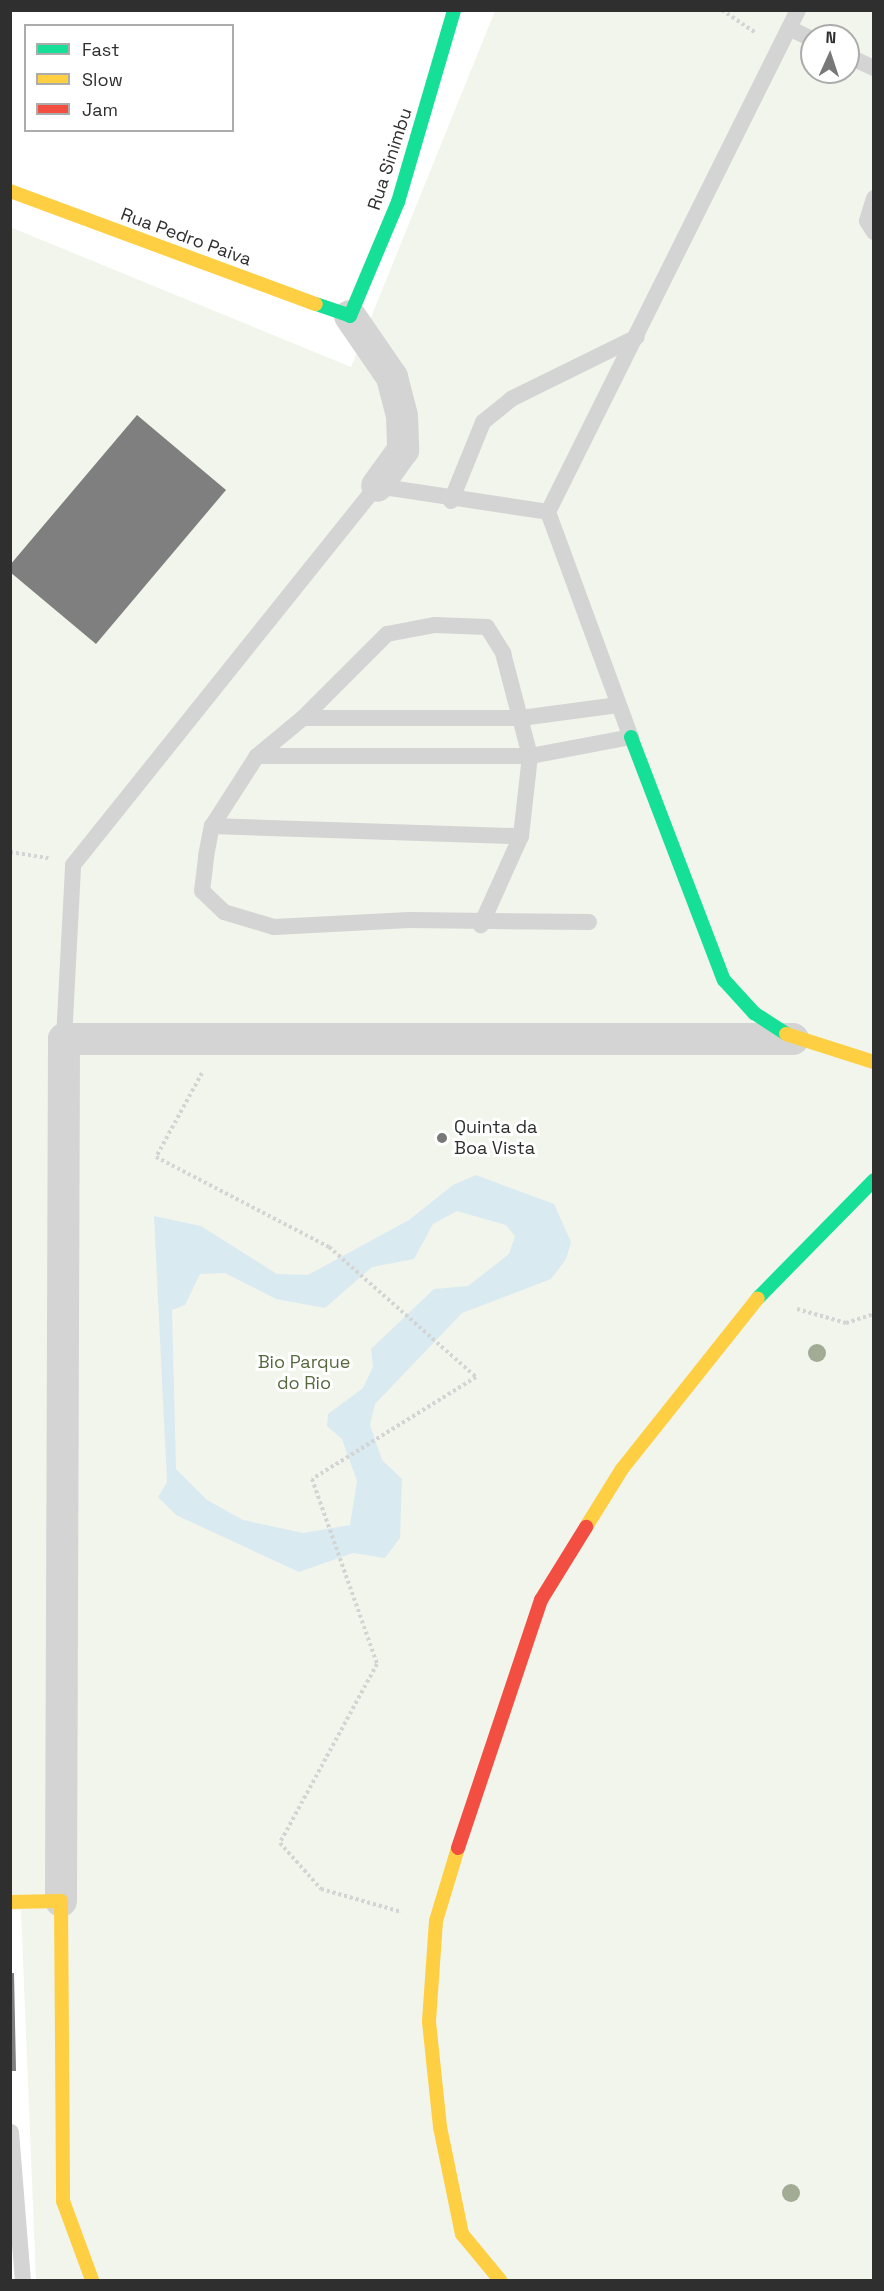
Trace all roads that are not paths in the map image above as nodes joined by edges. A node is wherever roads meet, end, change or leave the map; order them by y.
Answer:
1 (454, 10) edge
2 (798, 10) edge
3 (789, 28) junction
4 (800, 33) edge
5 (10, 191) edge
6 (873, 198) edge
7 (873, 232) edge
8 (350, 316) junction
9 (637, 337) junction
10 (376, 486) junction
11 (451, 501) junction
12 (548, 512) junction
13 (618, 705) junction
14 (303, 718) junction
15 (521, 718) junction
16 (631, 737) junction
17 (257, 756) junction
18 (530, 756) junction
19 (212, 826) junction
20 (521, 836) junction
21 (589, 922) dead end
22 (481, 925) junction
23 (64, 1039) junction
24 (793, 1039) junction
25 (873, 1062) edge
26 (873, 1180) edge
27 (61, 1901) junction
28 (10, 1902) edge
29 (11, 2132) edge
30 (23, 2280) edge
31 (92, 2280) edge
32 (500, 2280) edge

1 - 8 street, Rua Sinimbu
2 - 3 lane
3 - 4 lane
3 - 9 lane
5 - 8 street, Rua Pedro Paiva
6 - 7 lane
8 - 10 street
9 - 11 lane
9 - 12 lane
10 - 11 lane
10 - 23 lane
11 - 12 lane
12 - 13 lane
13 - 15 lane
13 - 16 lane
14 - 15 lane
14 - 15 lane
14 - 17 lane
15 - 18 lane
16 - 18 lane
16 - 24 street
17 - 18 lane
17 - 19 lane
18 - 20 lane
19 - 20 lane
19 - 22 lane
20 - 22 lane
21 - 22 lane
23 - 24 street
23 - 27 street
24 - 25 street
26 - 32 street
27 - 28 street
27 - 31 street
29 - 30 lane

